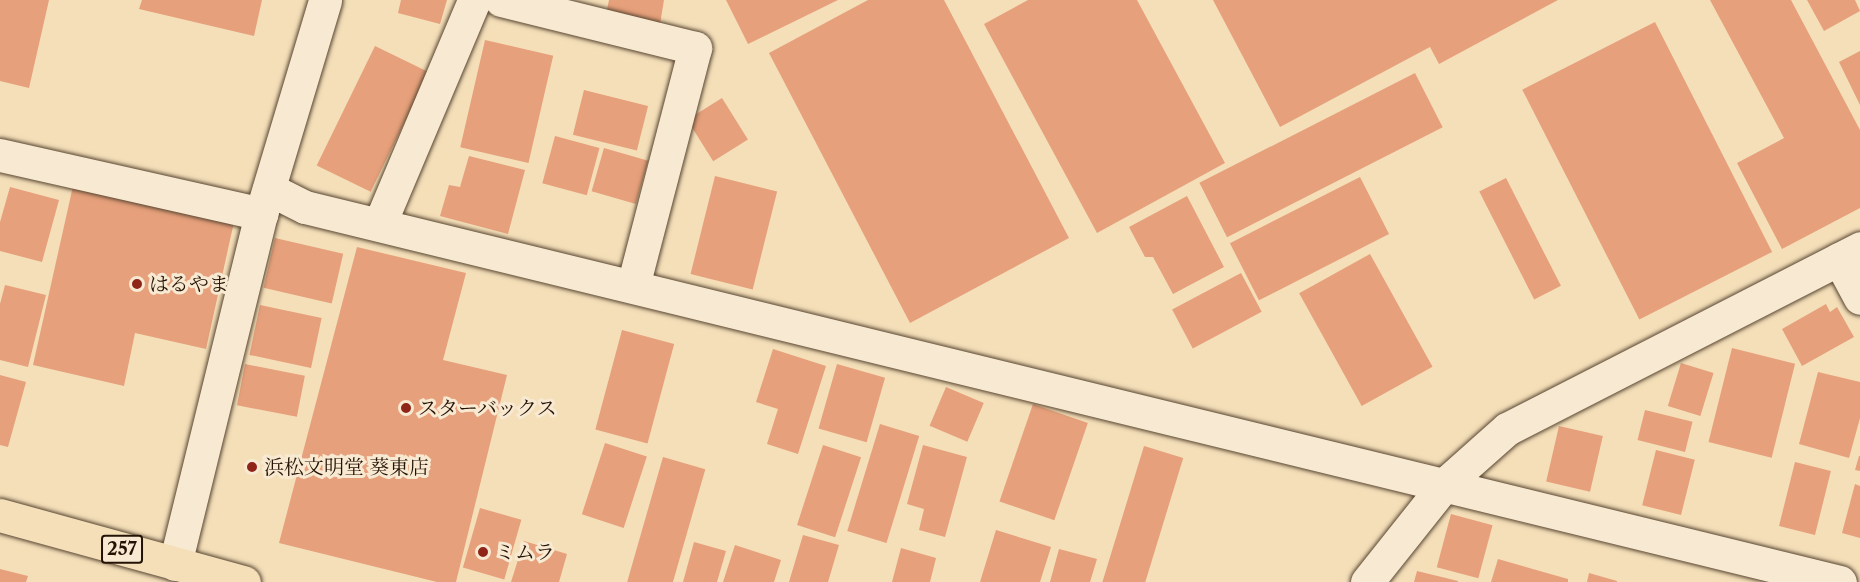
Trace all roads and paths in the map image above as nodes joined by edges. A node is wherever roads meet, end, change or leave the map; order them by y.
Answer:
1 (325, 0) edge
2 (474, 0) edge
3 (501, 0) edge
4 (0, 155) edge
5 (265, 202) junction
6 (380, 223) junction
7 (1850, 254) edge
8 (633, 286) junction
9 (1860, 298) edge
10 (1445, 484) junction
11 (0, 515) edge
12 (175, 564) junction
13 (244, 582) edge
14 (1367, 582) edge
15 (1840, 582) edge

1 - 5 street
2 - 6 street
3 - 8 street
4 - 5 street
5 - 6 street
5 - 12 street
6 - 8 street
7 - 9 street
7 - 10 street
8 - 10 street
10 - 14 street
10 - 15 street
11 - 12 highway, 257
12 - 13 highway, 257

